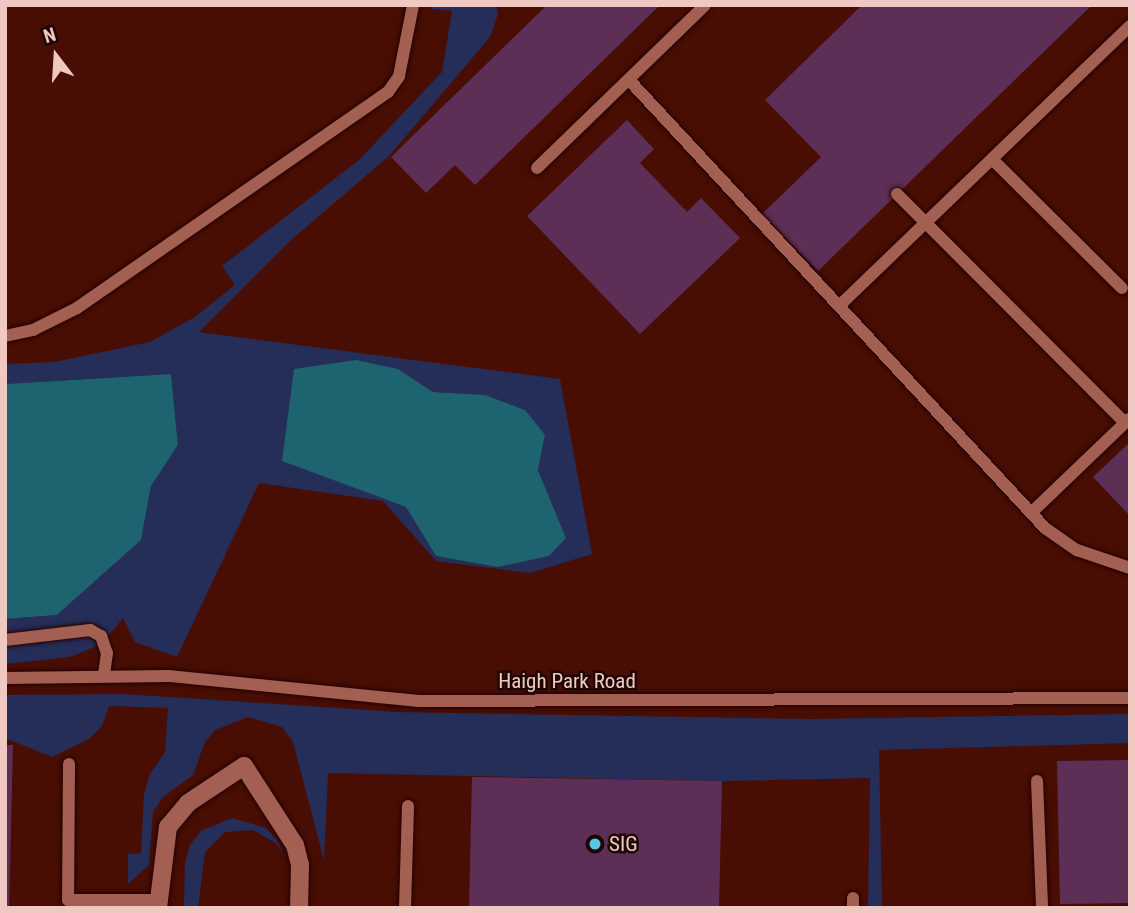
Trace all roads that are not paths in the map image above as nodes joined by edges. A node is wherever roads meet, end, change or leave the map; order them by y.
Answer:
1 (413, 5) edge
2 (705, 5) edge
3 (1130, 26) edge
4 (629, 80) junction
5 (992, 159) junction
6 (537, 168) dead end
7 (897, 194) dead end
8 (926, 223) junction
9 (1122, 288) dead end
10 (839, 306) junction
11 (5, 336) edge
12 (1128, 421) edge
13 (1031, 513) junction
14 (1130, 568) edge
15 (5, 640) edge
16 (104, 676) junction
17 (5, 678) edge
18 (1130, 698) edge
19 (69, 764) dead end
20 (1037, 781) dead end
21 (408, 806) dead end
22 (158, 904) edge
23 (299, 908) edge
24 (405, 908) edge
25 (1042, 908) edge

1 - 11 lane
2 - 4 lane
3 - 5 lane
4 - 6 lane
4 - 10 lane
5 - 8 lane
5 - 9 lane
7 - 8 lane
8 - 10 lane
8 - 12 lane
10 - 13 lane
12 - 13 lane
13 - 14 lane
15 - 16 lane
16 - 17 lane, Haigh Park Road
16 - 18 lane, Haigh Park Road
19 - 22 lane
20 - 25 lane
21 - 24 lane
22 - 23 street

